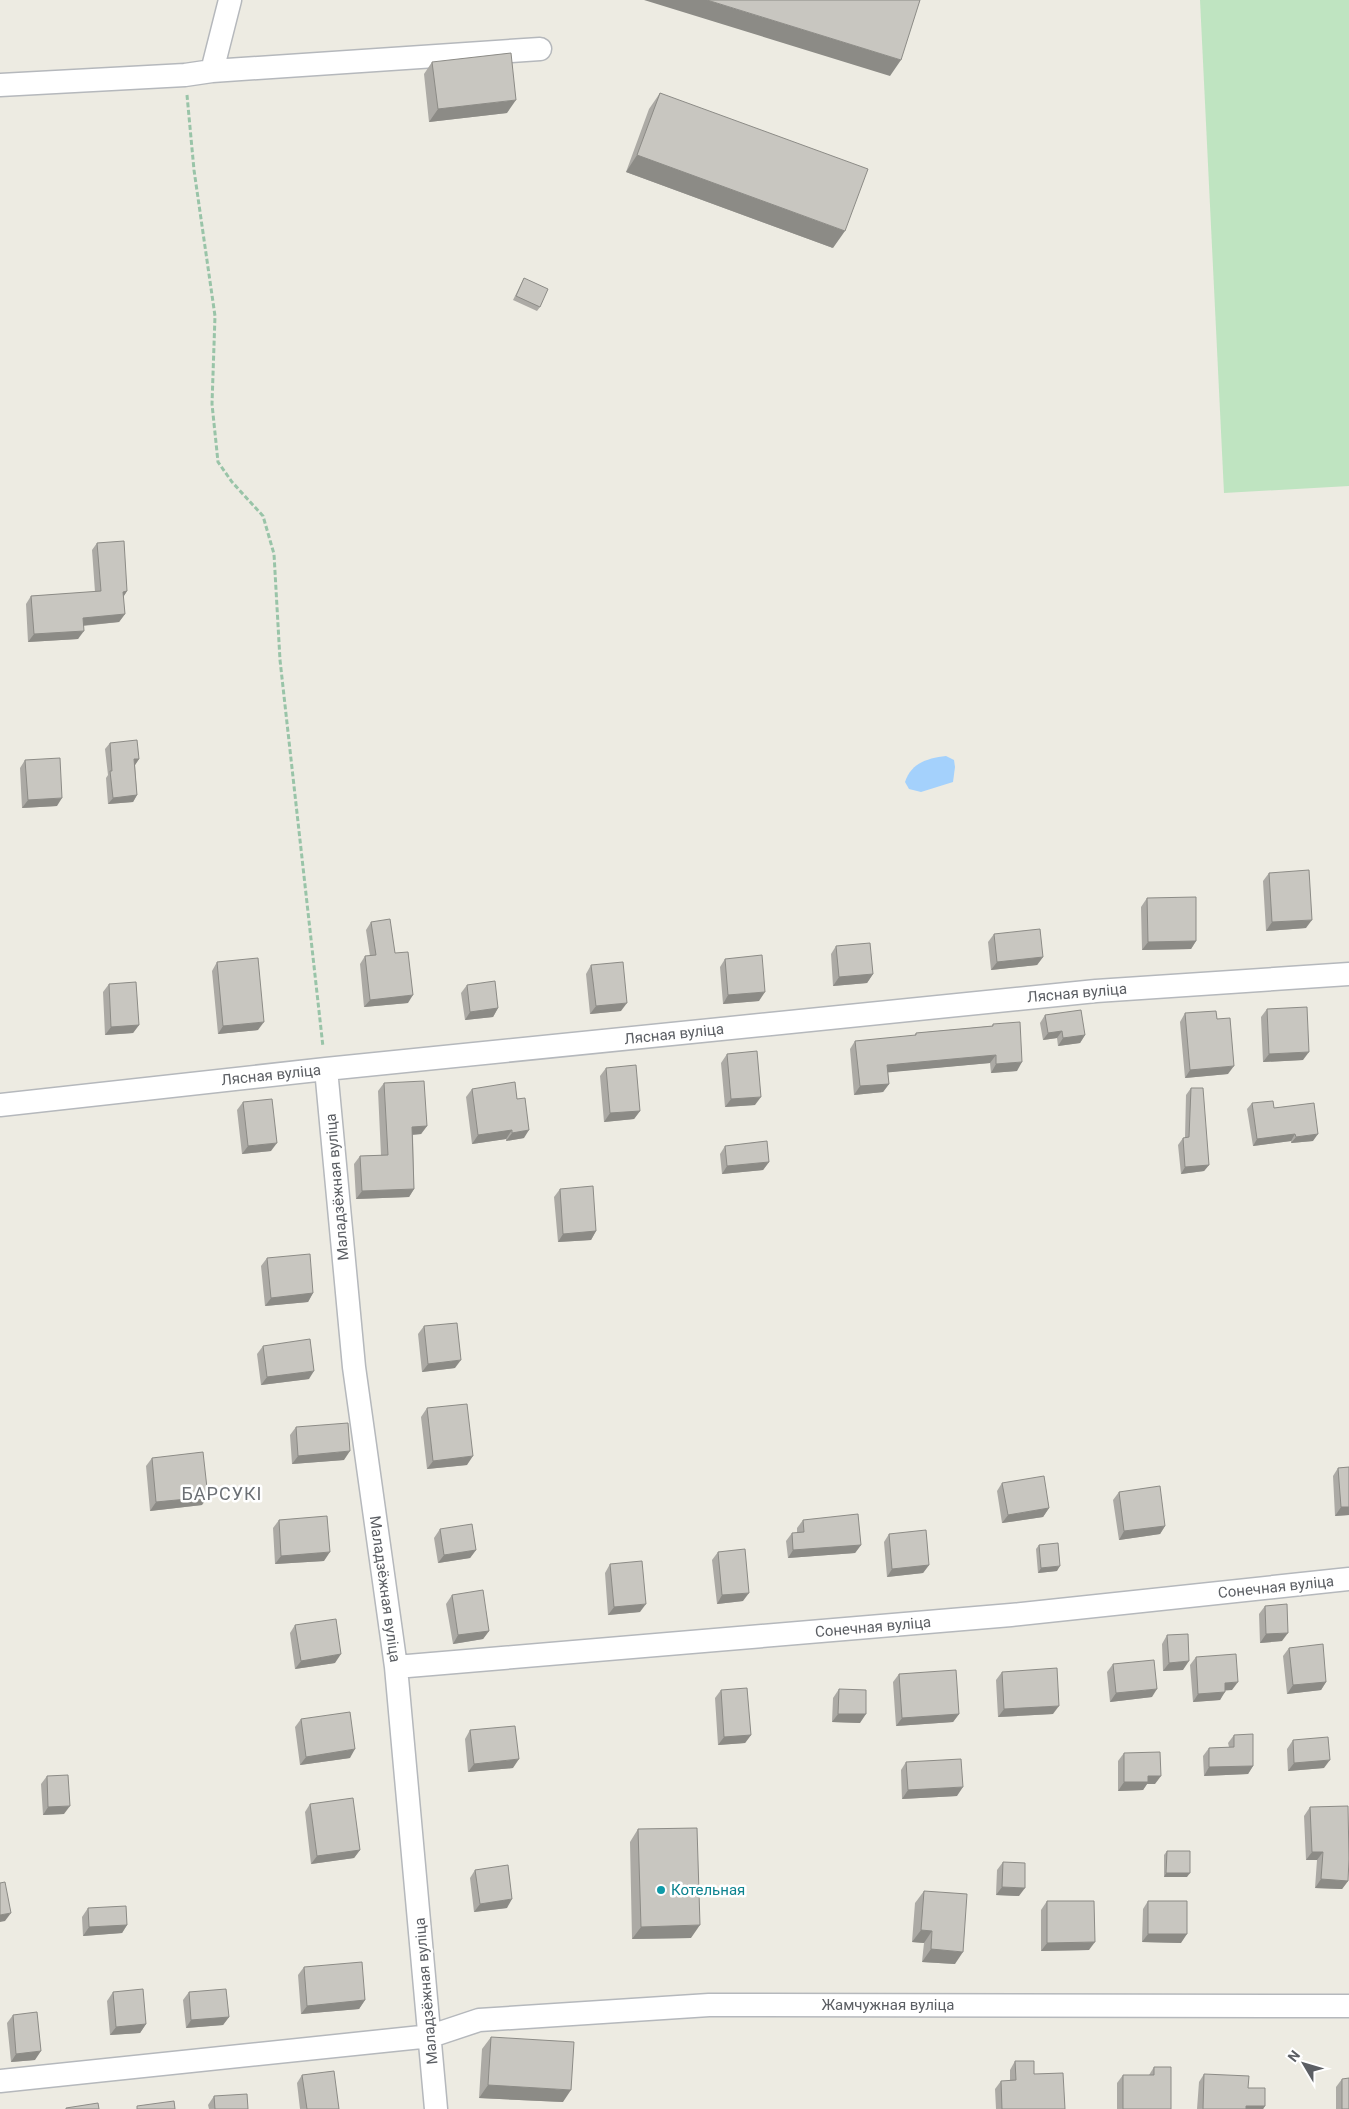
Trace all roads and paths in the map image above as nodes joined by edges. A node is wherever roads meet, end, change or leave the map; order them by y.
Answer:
1 (230, 0) edge
2 (540, 49) dead end
3 (212, 71) junction
4 (185, 75) junction
5 (0, 85) edge
6 (1349, 974) edge
7 (326, 1069) junction
8 (0, 1105) edge
9 (1349, 1579) edge
10 (396, 1667) junction
11 (1349, 2006) edge
12 (431, 2036) junction
13 (0, 2081) edge
14 (436, 2109) edge

1 - 3 street
2 - 3 street
3 - 4 street
4 - 5 street
4 - 7 path
6 - 7 street, Лясная вуліца
7 - 8 street, Лясная вуліца
7 - 10 street, Маладзёжная вуліца
9 - 10 street, Сонечная вуліца
10 - 12 street, Маладзёжная вуліца
11 - 12 street, Жамчужная вуліца
12 - 13 street, Жамчужная вуліца
12 - 14 street, Маладзёжная вуліца

